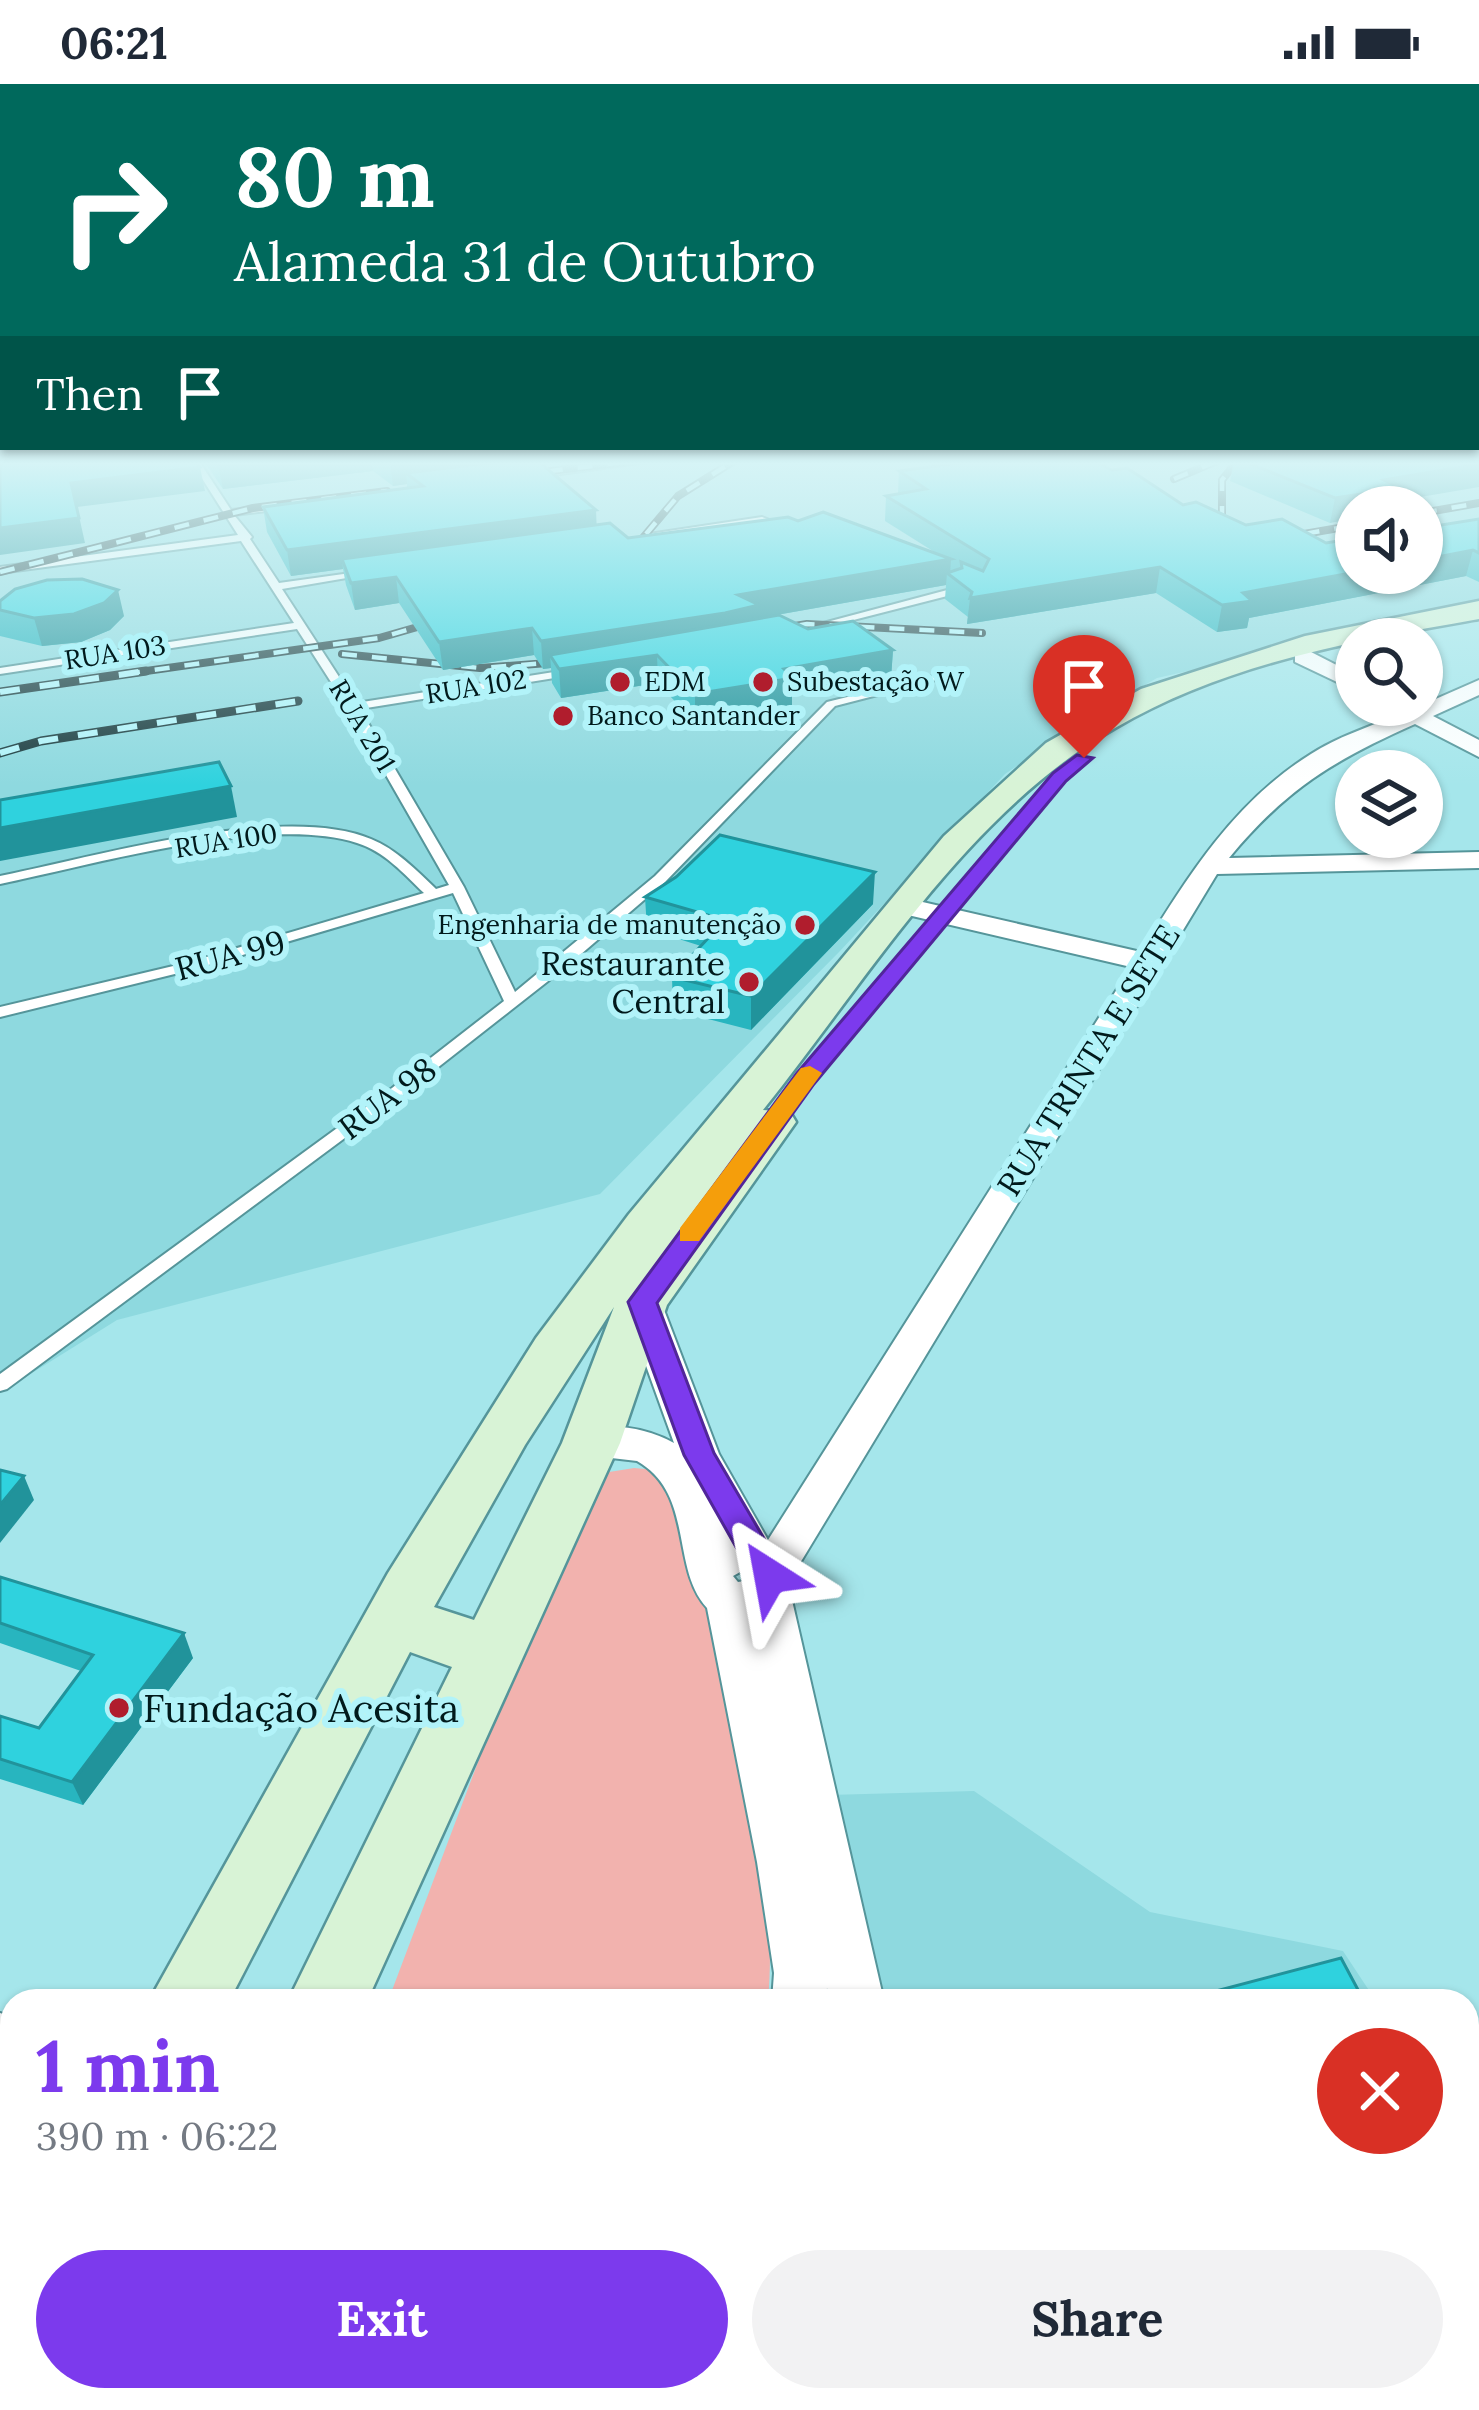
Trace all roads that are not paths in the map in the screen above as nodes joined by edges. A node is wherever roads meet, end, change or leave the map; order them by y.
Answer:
1 (265, 570) edge
2 (369, 574) edge
3 (275, 587) junction
4 (951, 592) edge
5 (1479, 610) edge
6 (1479, 621) edge
7 (301, 625) junction
8 (1443, 628) edge
9 (762, 640) edge
10 (1335, 650) edge
11 (1303, 657) junction
12 (599, 668) edge
13 (0, 671) edge
14 (1335, 673) edge
15 (949, 675) dead end
16 (1479, 687) edge
17 (1180, 693) junction
18 (1443, 698) edge
19 (352, 707) junction
20 (1376, 726) edge
21 (1436, 726) edge
22 (1479, 750) edge
23 (1479, 860) edge
24 (1208, 866) junction
25 (0, 880) edge
26 (457, 887) junction
27 (434, 895) junction
28 (924, 910) junction
29 (1148, 962) junction
30 (512, 1001) junction
31 (0, 1012) edge
32 (619, 1299) junction
33 (0, 1384) edge
34 (591, 1443) junction
35 (755, 1569) junction
36 (397, 1621) junction
37 (494, 1654) junction
38 (195, 1989) edge
39 (334, 1989) edge
40 (800, 1989) edge
41 (853, 1989) edge

1 - 3 lane, RUA 201
2 - 3 lane
3 - 7 lane, RUA 201
4 - 9 lane
5 - 17 main road
6 - 8 main road
7 - 13 lane, RUA 103
7 - 19 lane, RUA 201
10 - 11 main road
11 - 14 street
11 - 17 main road
12 - 19 lane, RUA 102
15 - 30 lane, RUA 98
16 - 18 street, RUA TRINTA E SETE
17 - 28 main road
19 - 26 lane, RUA 201
20 - 24 street, RUA TRINTA E SETE
21 - 22 street
23 - 24 street
24 - 29 street, RUA TRINTA E SETE
25 - 27 lane, RUA 100
26 - 27 lane, RUA 99
26 - 30 lane, RUA 201
27 - 31 lane, RUA 99
28 - 29 street
28 - 32 main road
29 - 35 street, RUA TRINTA E SETE
30 - 33 lane, RUA 98
32 - 34 main road
32 - 35 street
32 - 36 main road
34 - 35 street
34 - 37 main road
35 - 40 street
35 - 41 street
36 - 37 main road
36 - 38 main road
37 - 39 main road

